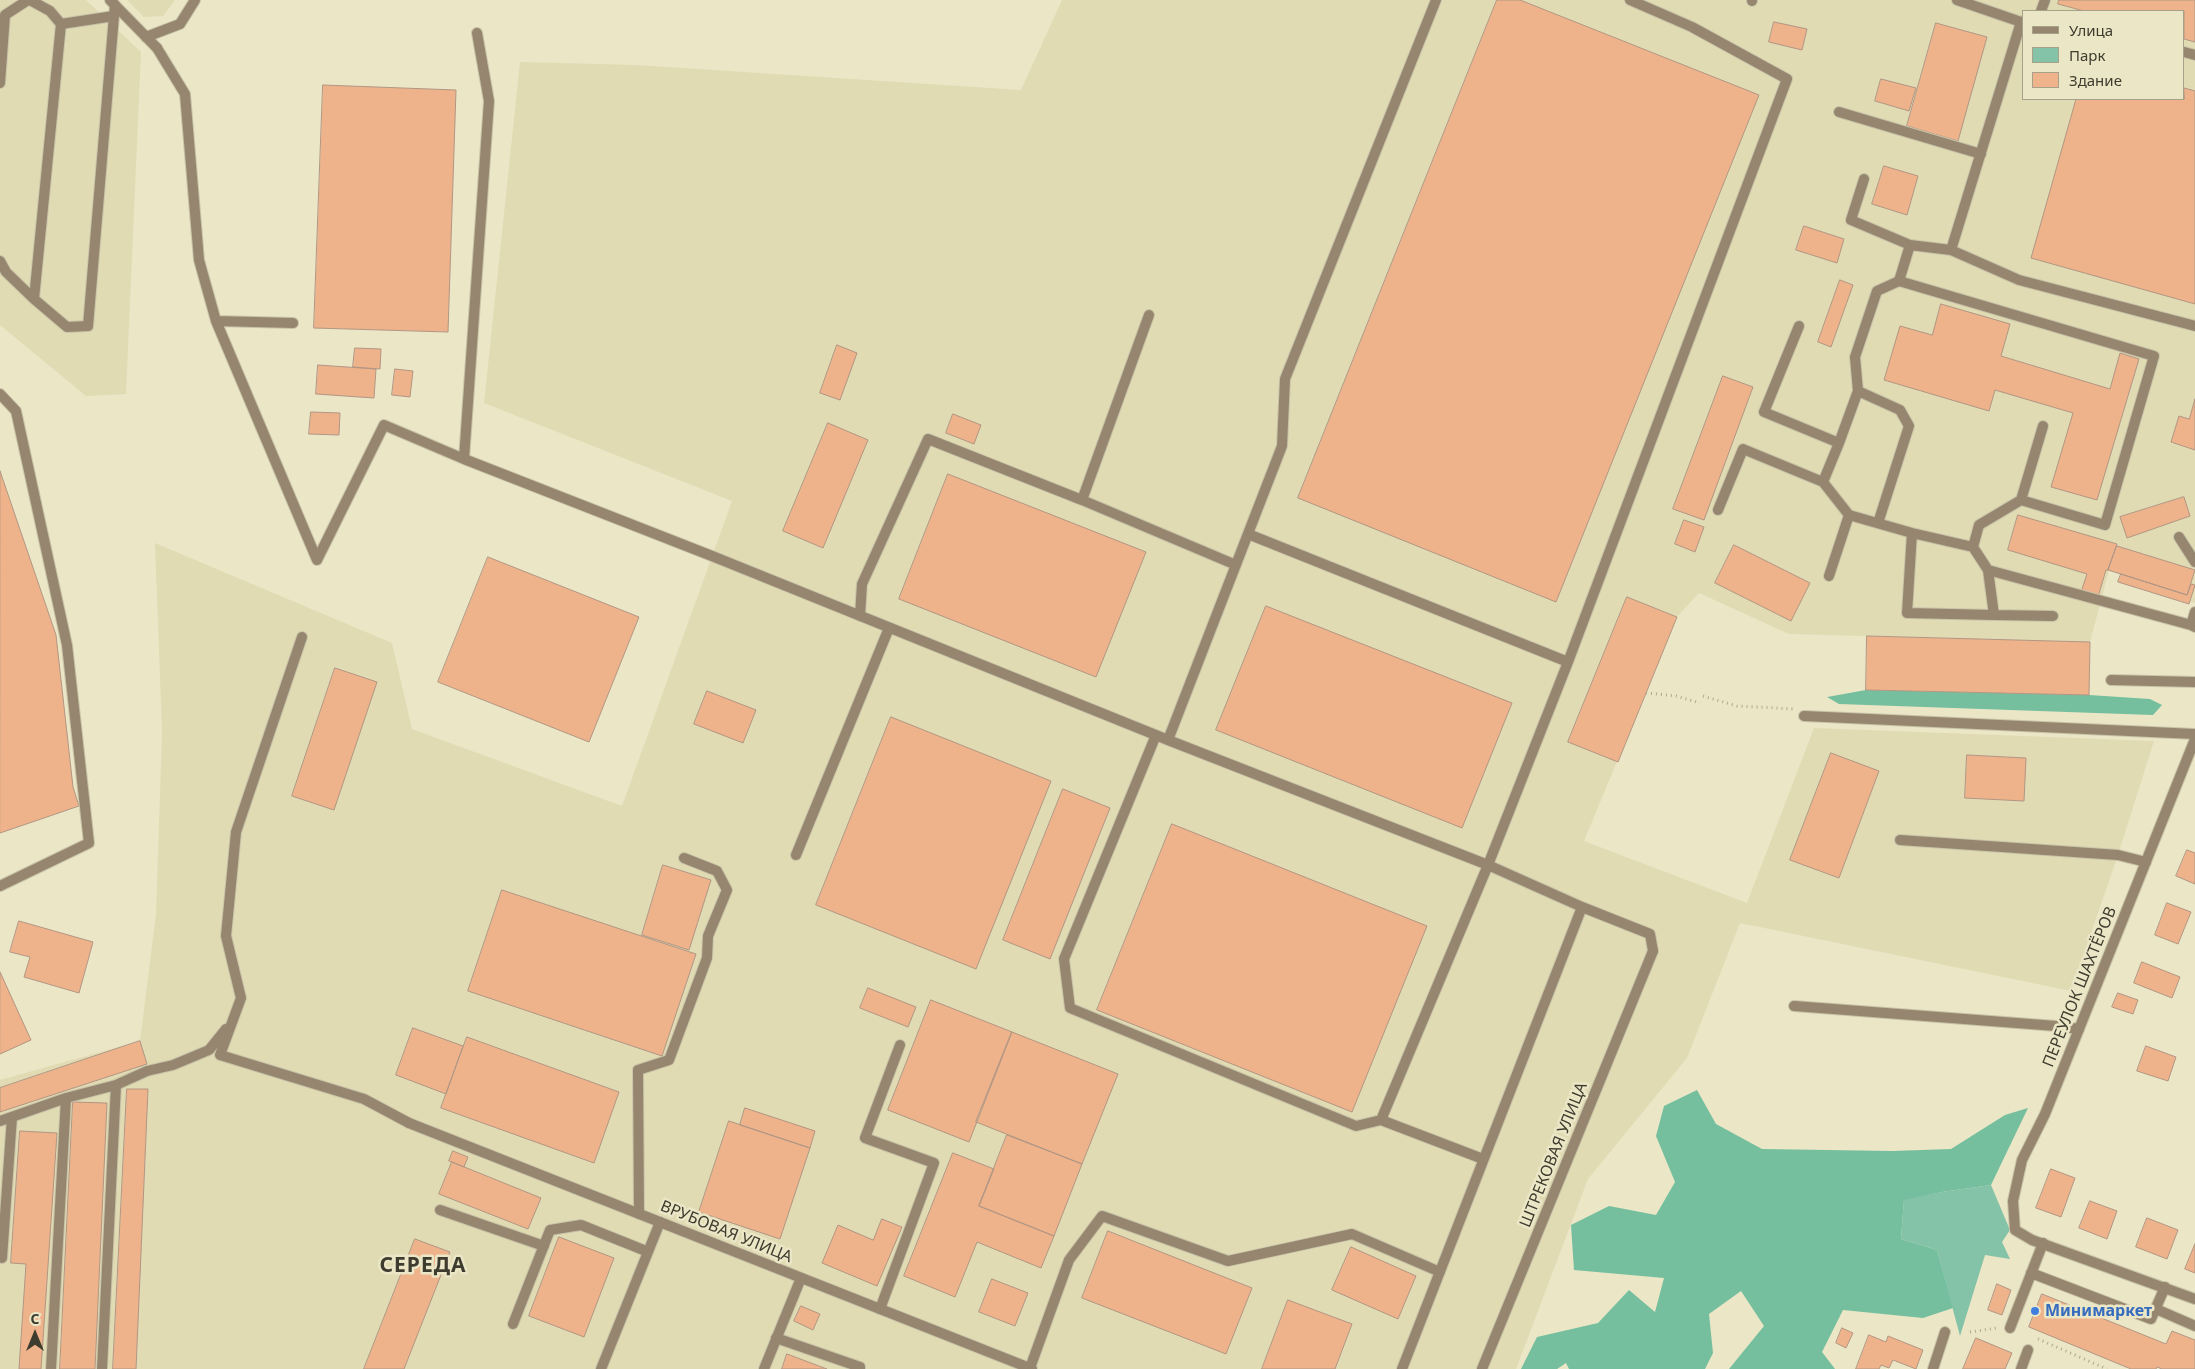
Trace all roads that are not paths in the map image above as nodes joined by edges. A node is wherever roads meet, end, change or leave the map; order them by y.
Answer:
1 (29, 0) edge
2 (195, 0) edge
3 (1436, 0) edge
4 (1630, 0) edge
5 (1957, 0) edge
6 (112, 3) edge
7 (114, 16) junction
8 (3, 17) edge
9 (2022, 21) edge
10 (61, 24) junction
11 (476, 34) dead end
12 (146, 36) junction
13 (0, 83) edge
14 (1839, 112) dead end
15 (1981, 154) junction
16 (1864, 179) dead end
17 (1910, 245) junction
18 (1951, 250) junction
19 (0, 261) edge
20 (1898, 282) junction
21 (34, 300) junction
22 (1150, 315) dead end
23 (216, 321) junction
24 (293, 323) dead end
25 (1799, 326) dead end
26 (2195, 326) edge
27 (1858, 391) junction
28 (0, 394) edge
29 (2043, 426) dead end
30 (1839, 443) junction
31 (464, 459) junction
32 (1823, 482) junction
33 (1082, 500) junction
34 (2021, 500) junction
35 (1718, 510) dead end
36 (1850, 515) junction
37 (1878, 523) junction
38 (1912, 533) junction
39 (1248, 534) junction
40 (2180, 537) dead end
41 (1972, 547) junction
42 (2195, 562) edge
43 (1236, 565) junction
44 (1988, 570) junction
45 (1829, 576) dead end
46 (2195, 612) edge
47 (1994, 615) junction
48 (860, 616) junction
49 (2053, 616) dead end
50 (2193, 626) edge
51 (889, 628) junction
52 (302, 637) dead end
53 (1568, 662) junction
54 (2111, 680) dead end
55 (2195, 682) edge
56 (1804, 716) dead end
57 (2195, 734) edge
58 (1156, 735) junction
59 (2195, 739) edge
60 (1168, 740) junction
61 (1900, 840) dead end
62 (796, 854) dead end
63 (684, 858) dead end
64 (2146, 862) junction
65 (1488, 865) junction
66 (0, 886) edge
67 (1582, 907) junction
68 (1794, 1006) dead end
69 (232, 1022) junction
70 (2079, 1029) junction
71 (900, 1044) dead end
72 (116, 1085) junction
73 (66, 1098) junction
74 (12, 1116) junction
75 (1381, 1120) junction
76 (0, 1121) edge
77 (1483, 1159) junction
78 (440, 1210) dead end
79 (638, 1214) junction
80 (660, 1222) junction
81 (2042, 1244) junction
82 (544, 1246) junction
83 (646, 1251) junction
84 (2, 1258) dead end
85 (1440, 1272) junction
86 (2031, 1273) junction
87 (801, 1278) junction
88 (2165, 1287) junction
89 (2195, 1299) edge
90 (880, 1309) junction
91 (2156, 1309) junction
92 (513, 1324) dead end
93 (2195, 1326) edge
94 (2010, 1328) road end
95 (1944, 1332) dead end
96 (776, 1338) junction
97 (2028, 1350) dead end
98 (51, 1369) edge
99 (102, 1369) edge
100 (602, 1369) edge
101 (764, 1369) edge
102 (860, 1369) edge
103 (1031, 1369) edge
104 (1402, 1369) edge
105 (1482, 1369) edge
106 (1933, 1369) edge
107 (2021, 1369) edge

1 - 8 street
1 - 10 street
2 - 12 street
3 - 39 street
4 - 53 street
5 - 9 street
6 - 7 street
6 - 12 street
7 - 10 street
7 - 21 street
8 - 13 street
9 - 15 street
10 - 21 street
11 - 31 street
12 - 23 street
14 - 15 street
15 - 18 street
16 - 17 street
17 - 18 street
17 - 20 street
18 - 26 street
19 - 21 street
20 - 27 street
20 - 34 street
22 - 33 street
23 - 24 street
23 - 31 street
25 - 30 street
27 - 30 street
27 - 37 street
28 - 66 street
29 - 34 street
30 - 32 street
31 - 48 street
32 - 35 street
32 - 36 street
33 - 43 street
33 - 48 street
34 - 41 street
36 - 37 street
36 - 45 street
37 - 38 street
38 - 41 street
38 - 47 street
39 - 43 street
39 - 53 street
40 - 42 street
41 - 44 street
43 - 60 street
44 - 47 street
44 - 50 street
46 - 50 street
47 - 49 street
48 - 51 street
51 - 58 street
51 - 62 street
52 - 69 street
53 - 65 street
54 - 55 street
56 - 57 street
58 - 60 street
58 - 75 street
59 - 64 street, ПЕРЕУЛОК ШАХТЁРОВ
60 - 65 street
61 - 64 street
63 - 79 street
64 - 70 street, ПЕРЕУЛОК ШАХТЁРОВ
65 - 67 street
65 - 75 street
67 - 77 street
67 - 105 street, ШТРЕКОВАЯ УЛИЦА
68 - 70 street
69 - 72 street
69 - 79 street, ВРУБОВАЯ УЛИЦА
70 - 81 street, ПЕРЕУЛОК ШАХТЁРОВ
71 - 90 street
72 - 73 street
72 - 99 street
73 - 74 street
73 - 98 street
74 - 76 street
74 - 84 street
75 - 77 street
77 - 85 street
78 - 82 street
79 - 80 street, ВРУБОВАЯ УЛИЦА
80 - 83 street
80 - 87 street, ВРУБОВАЯ УЛИЦА
81 - 86 street
81 - 88 street
82 - 83 street
82 - 92 street
83 - 100 street
85 - 103 street
85 - 104 street
86 - 91 street
86 - 94 street
87 - 90 street, ВРУБОВАЯ УЛИЦА
87 - 96 street
88 - 89 street
88 - 91 street
90 - 103 street, ВРУБОВАЯ УЛИЦА
91 - 93 street
95 - 106 street
96 - 101 street
96 - 102 street
97 - 107 street

